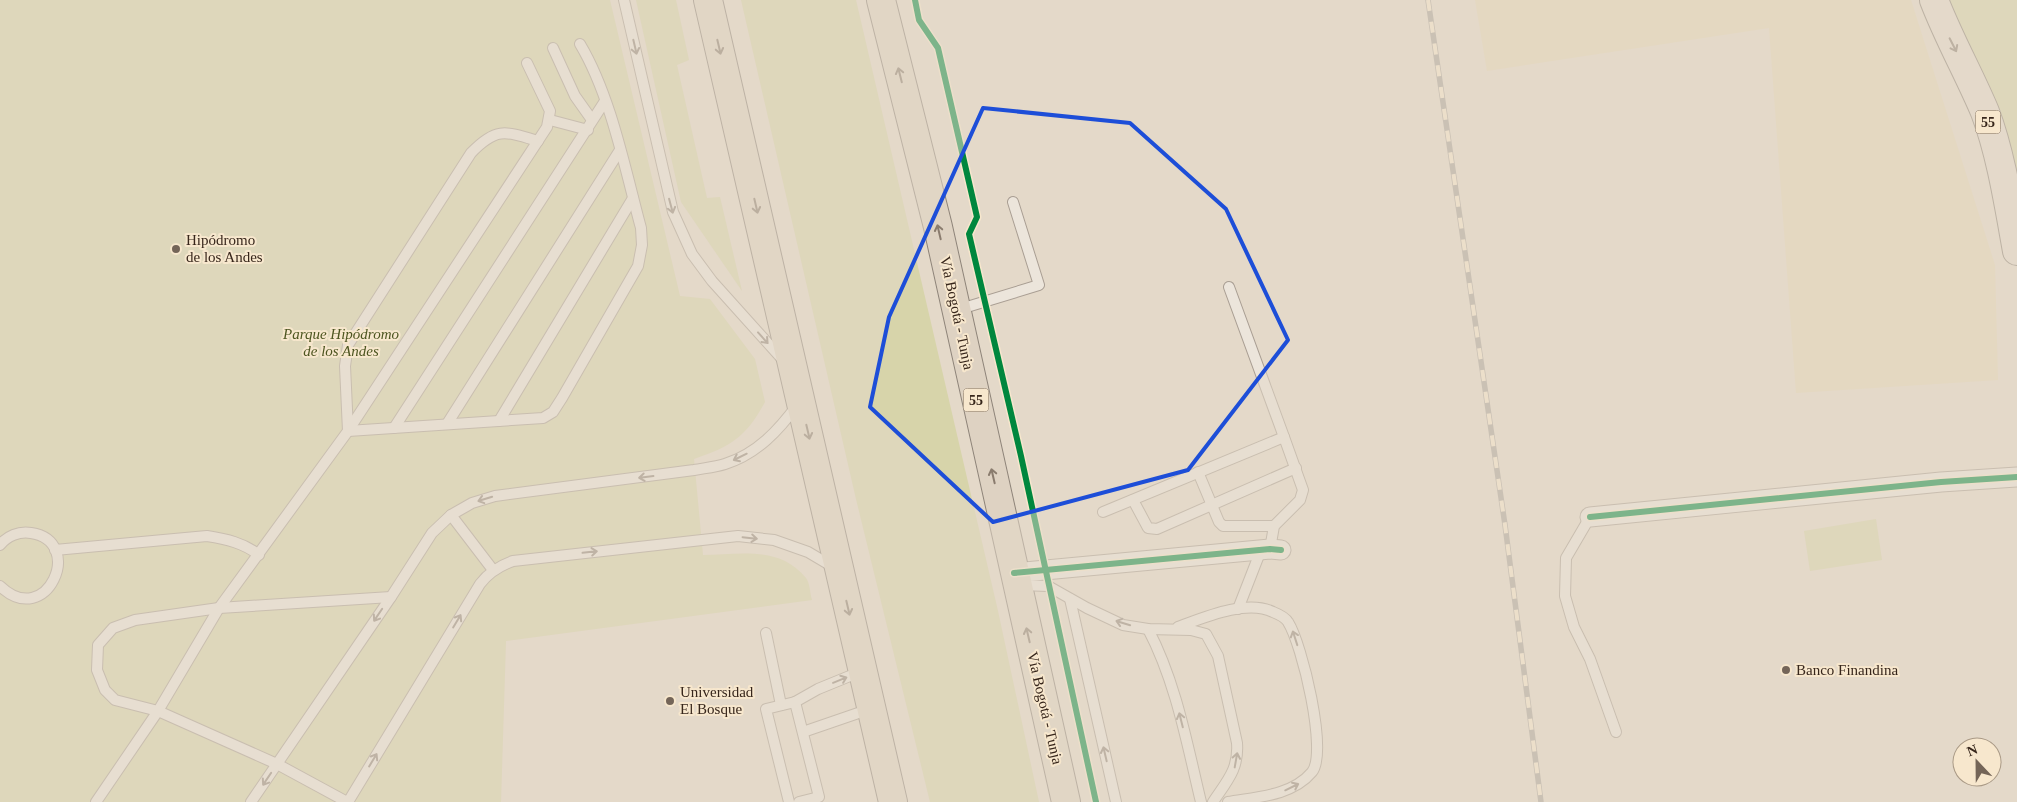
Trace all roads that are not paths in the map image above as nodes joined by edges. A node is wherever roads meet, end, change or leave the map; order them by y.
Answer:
1 (624, 0) edge
2 (708, 0) edge
3 (882, 0) edge
4 (1934, 0) edge
5 (580, 44) dead end
6 (553, 48) dead end
7 (527, 63) dead end
8 (606, 101) junction
9 (550, 120) junction
10 (592, 120) junction
11 (588, 130) junction
12 (538, 140) junction
13 (620, 150) junction
14 (633, 198) junction
15 (1013, 202) dead end
16 (2017, 251) edge
17 (1229, 287) dead end
18 (956, 311) junction
19 (794, 371) junction
20 (800, 400) junction
21 (499, 421) junction
22 (447, 424) junction
23 (394, 428) junction
24 (348, 431) junction
25 (1284, 437) junction
26 (1296, 468) junction
27 (1198, 472) junction
28 (2017, 476) edge
29 (1133, 500) junction
30 (1212, 504) junction
31 (1103, 512) dead end
32 (451, 515) junction
33 (1590, 517) joint
34 (1274, 526) junction
35 (0, 546) edge
36 (55, 550) junction
37 (1271, 550) junction
38 (259, 555) junction
39 (493, 570) junction
40 (840, 571) junction
41 (1016, 579) junction
42 (0, 586) edge
43 (391, 597) junction
44 (1070, 599) junction
45 (219, 608) junction
46 (1238, 610) junction
47 (1148, 629) junction
48 (1170, 629) junction
49 (766, 633) dead end
50 (862, 671) junction
51 (795, 702) junction
52 (781, 706) junction
53 (871, 708) junction
54 (158, 711) junction
55 (803, 732) junction
56 (1616, 732) dead end
57 (278, 764) junction
58 (96, 802) edge
59 (251, 802) edge
60 (347, 802) edge
61 (789, 802) edge
62 (799, 802) edge
63 (892, 802) edge
64 (1066, 802) edge
65 (1116, 802) edge
66 (1201, 802) edge
67 (1213, 802) edge
68 (1228, 802) edge

1 -> 19 lane
2 -> 19 highway
18 -> 3 highway, Vía Bogotá - Tunja / 55
4 -> 16 main road, 55
5 - 8 lane
6 - 10 lane
7 - 9 lane
8 - 10 lane
8 - 13 lane
9 - 11 lane
9 - 12 lane
10 - 11 lane
11 - 23 lane
12 - 24 lane
12 - 24 lane
13 - 14 lane
13 - 22 lane
14 - 21 lane
14 - 21 lane
15 - 18 lane
17 - 25 lane
41 -> 18 highway, Vía Bogotá - Tunja / 55
19 - 20 highway
20 -> 32 lane
20 -> 40 highway
21 - 22 lane
22 - 23 lane
23 - 24 lane
24 - 38 lane
25 - 26 lane
25 - 27 lane
26 - 30 lane
26 - 34 lane
27 - 29 lane
27 - 30 lane
28 - 33 street
29 - 30 lane
29 - 31 lane
30 - 34 lane
32 - 39 lane
32 - 43 lane
33 - 56 lane
34 - 37 lane
35 - 36 lane
36 - 38 lane
36 - 42 lane
37 - 41 street
37 - 46 lane
38 - 45 lane
39 -> 40 lane
60 -> 39 lane
40 -> 50 highway
41 - 44 lane
64 -> 41 highway, Vía Bogotá - Tunja / 55
43 - 45 lane
43 -> 57 lane
47 -> 44 lane
65 -> 44 lane
45 - 54 lane
45 - 54 lane
46 - 48 lane
68 -> 46 lane
47 - 48 lane
66 -> 47 lane
67 -> 48 lane
49 - 52 lane
51 -> 50 lane
50 - 53 highway
51 - 52 lane
51 - 55 lane
52 - 61 lane
53 - 55 lane
53 - 63 highway
54 - 57 lane
54 - 58 lane
55 - 62 lane
57 -> 59 lane
57 - 60 lane

